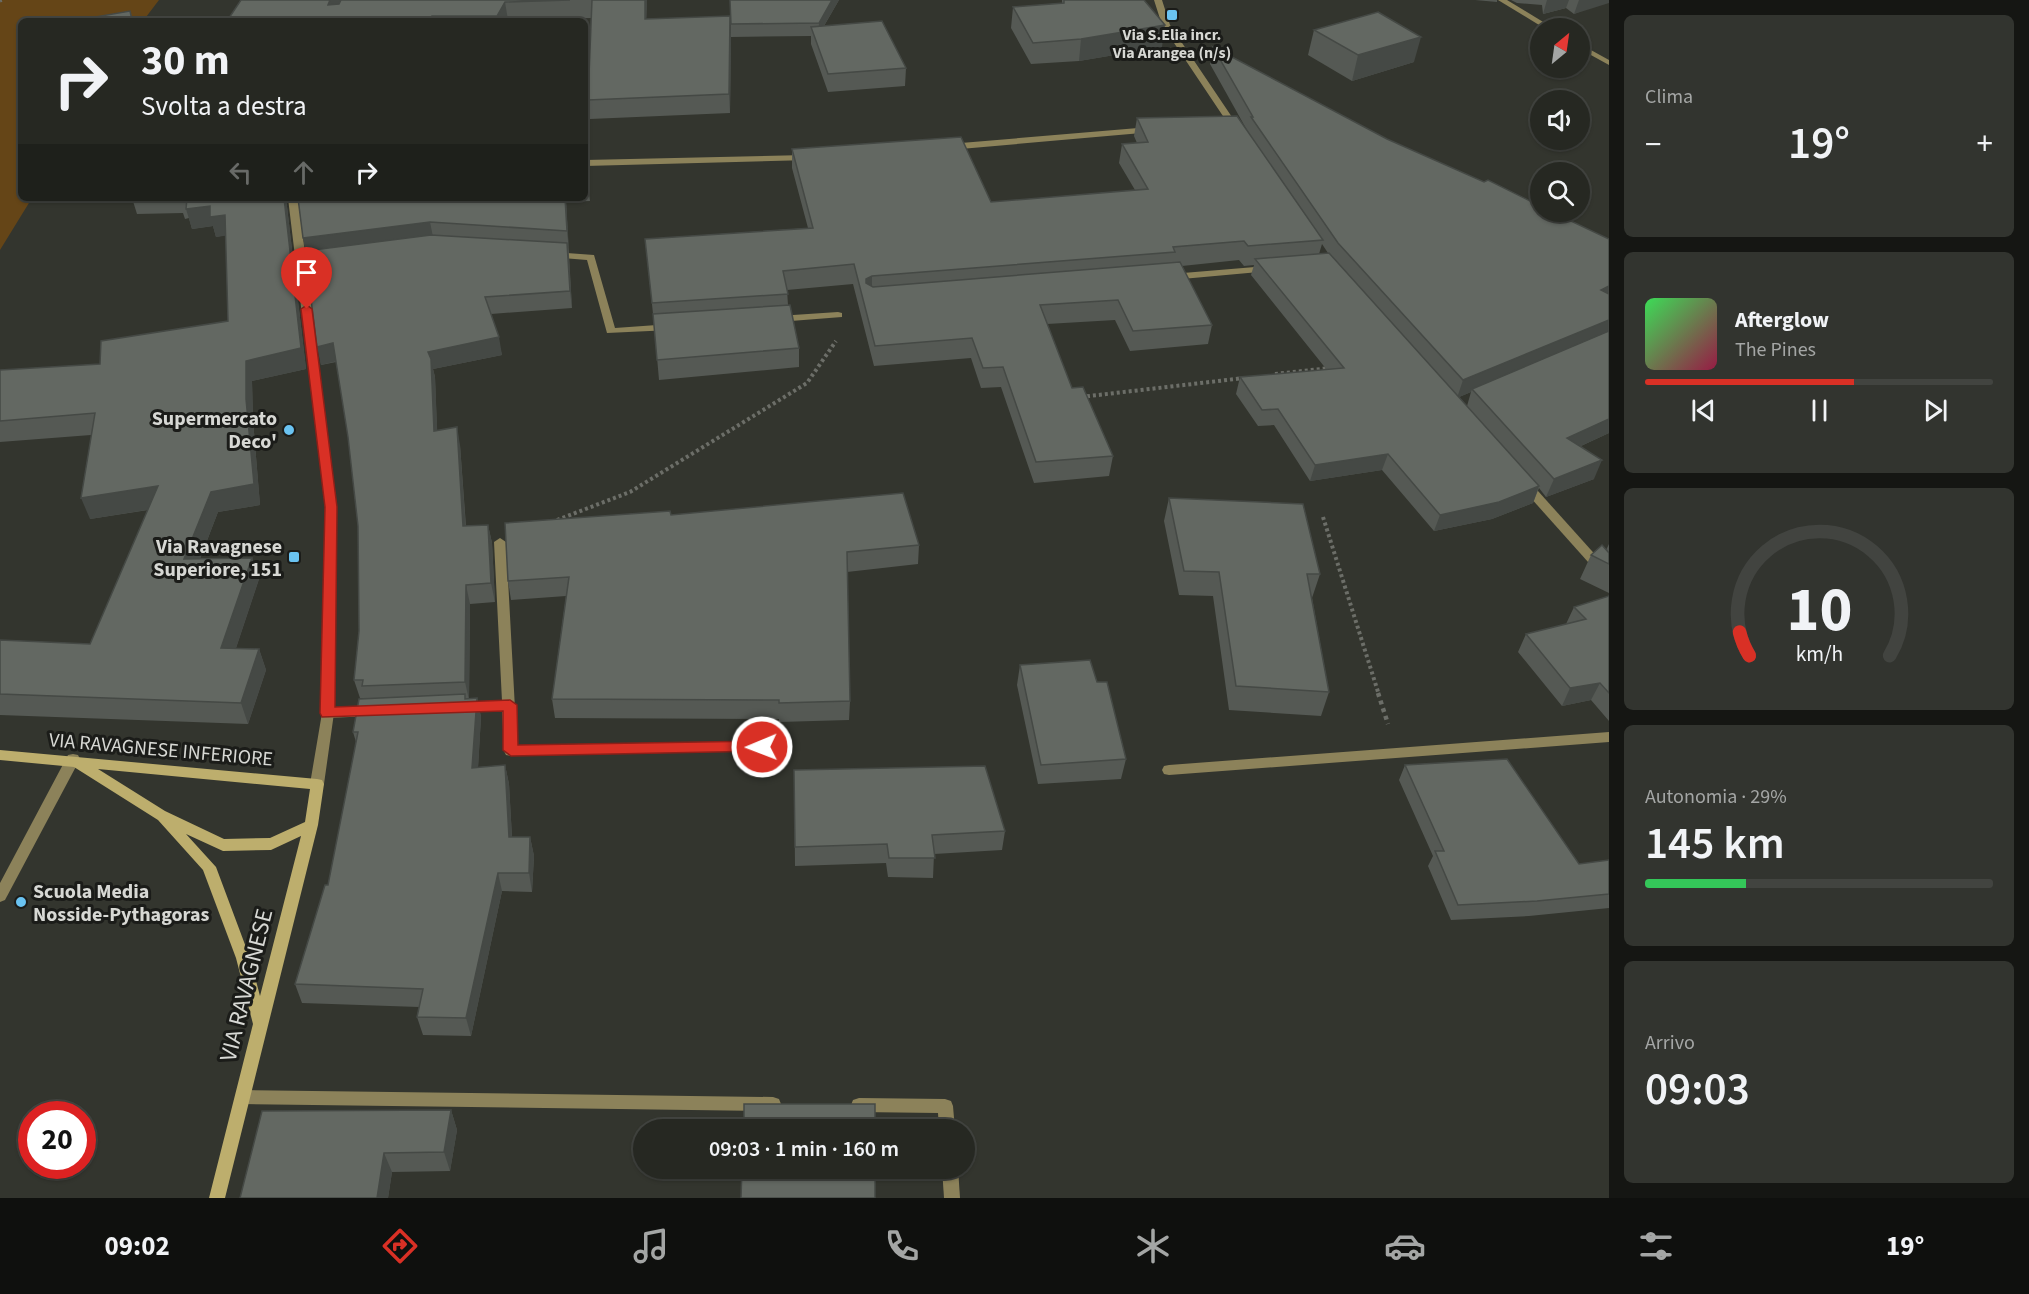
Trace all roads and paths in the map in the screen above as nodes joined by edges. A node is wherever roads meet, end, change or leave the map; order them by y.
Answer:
1 (1158, 0) edge
2 (1502, 0) edge
3 (1533, 18) edge
4 (1590, 52) edge
5 (1609, 63) edge
6 (1232, 123) junction
7 (1220, 124) edge
8 (1161, 129) edge
9 (1244, 142) edge
10 (937, 148) edge
11 (819, 157) edge
12 (588, 163) edge
13 (294, 201) edge
14 (546, 254) edge
15 (1281, 268) edge
16 (1164, 277) edge
17 (838, 315) joint
18 (770, 320) edge
19 (679, 326) edge
20 (1332, 368) edge
21 (1272, 375) edge
22 (1249, 377) edge
23 (1071, 398) edge
24 (1517, 474) edge
25 (1323, 517) dead end
26 (554, 521) edge
27 (500, 542) dead end
28 (1609, 578) edge
29 (510, 705) junction
30 (453, 708) edge
31 (385, 711) edge
32 (328, 713) junction
33 (1609, 737) edge
34 (762, 747) dead end
35 (1398, 753) junction
36 (0, 755) edge
37 (73, 759) junction
38 (1169, 770) dead end
39 (317, 784) junction
40 (160, 815) junction
41 (311, 825) junction
42 (0, 896) edge
43 (261, 1023) junction
44 (243, 1097) junction
45 (790, 1104) edge
46 (838, 1105) edge
47 (946, 1119) edge
48 (951, 1179) edge
49 (217, 1198) edge
50 (952, 1198) edge

1 - 6 street
2 - 3 street
4 - 5 street
6 - 7 street
6 - 9 street
8 - 10 street
11 - 12 street
13 - 32 street
14 - 19 street
15 - 16 street
17 - 18 street
17 - 26 path
20 - 21 path
22 - 23 path
24 - 28 street
25 - 35 path
27 - 29 street
29 - 30 street
29 - 34 street
31 - 32 street
32 - 39 street
33 - 35 street
35 - 38 street
36 - 37 main road, VIA RAVAGNESE INFERIORE
37 - 39 main road, VIA RAVAGNESE INFERIORE
37 - 40 main road
37 - 42 street
39 - 41 main road, VIA RAVAGNESE
40 - 41 main road
40 - 43 main road
41 - 43 main road, VIA RAVAGNESE
43 - 44 main road, VIA RAVAGNESE
44 - 45 street
44 - 49 main road, VIA RAVAGNESE
46 - 47 street
48 - 50 street

